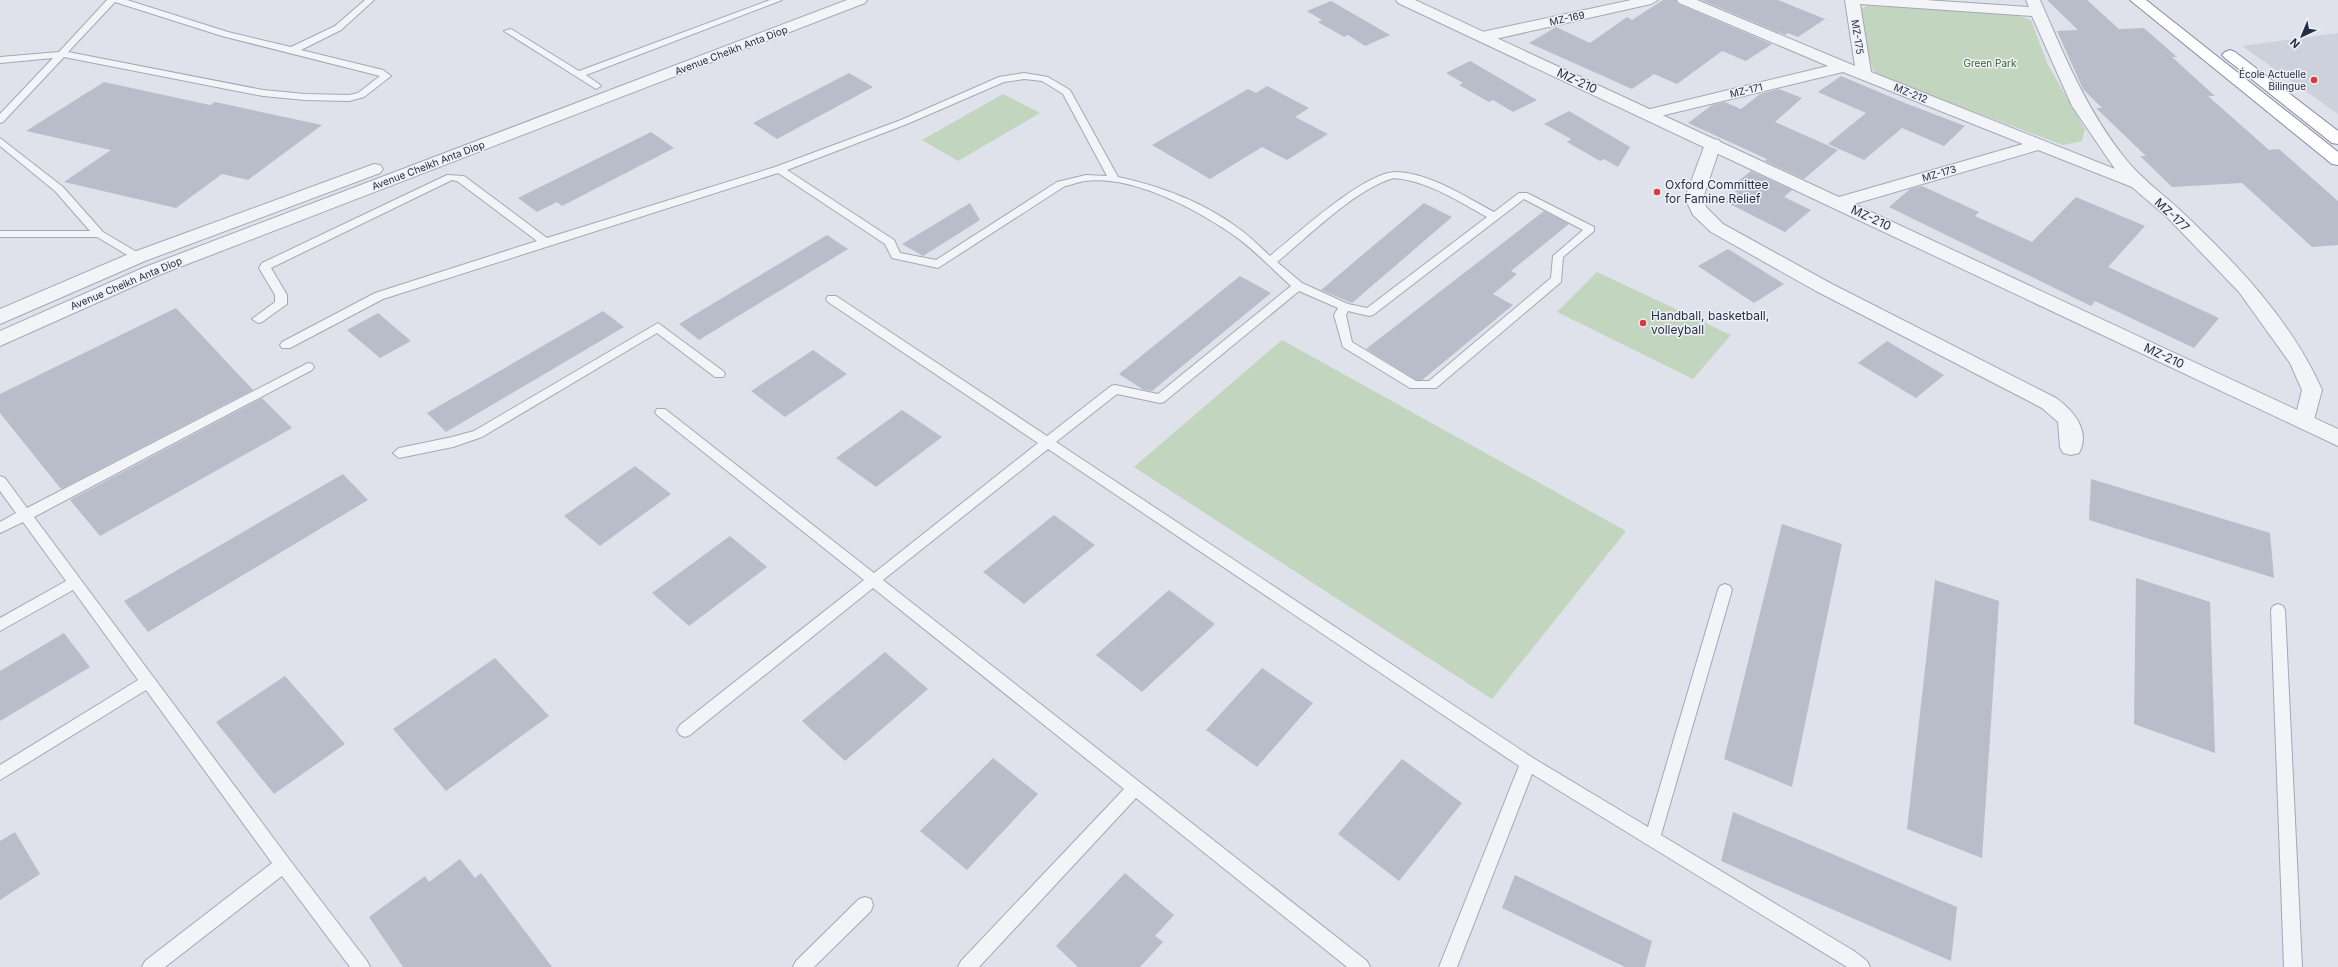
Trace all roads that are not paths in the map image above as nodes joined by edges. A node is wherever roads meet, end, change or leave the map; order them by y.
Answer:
1 (112, 0) edge
2 (118, 0) edge
3 (370, 0) edge
4 (778, 0) edge
5 (824, 0) edge
6 (860, 0) edge
7 (1403, 0) edge
8 (1651, 0) edge
9 (1684, 0) edge
10 (1852, 0) edge
11 (1860, 0) edge
12 (2137, 0) edge
13 (2157, 0) edge
14 (2035, 6) edge
15 (508, 31) dead end
16 (1482, 37) junction
17 (293, 50) junction
18 (62, 54) junction
19 (0, 60) edge
20 (1844, 67) junction
21 (578, 75) junction
22 (1864, 75) junction
23 (596, 86) junction
24 (1648, 114) junction
25 (0, 120) edge
26 (2338, 138) edge
27 (0, 141) edge
28 (1713, 144) junction
29 (2040, 144) junction
30 (2338, 160) edge
31 (779, 169) junction
32 (1114, 179) junction
33 (2139, 184) junction
34 (1838, 203) junction
35 (1495, 217) junction
36 (0, 234) edge
37 (99, 234) junction
38 (545, 242) junction
39 (138, 257) junction
40 (1270, 262) junction
41 (1298, 286) junction
42 (832, 299) dead end
43 (1345, 307) junction
44 (0, 317) edge
45 (258, 319) dead end
46 (0, 339) edge
47 (286, 345) dead end
48 (308, 367) dead end
49 (719, 374) dead end
50 (661, 412) dead end
51 (2304, 422) junction
52 (2338, 438) edge
53 (1046, 442) junction
54 (2071, 447) dead end
55 (398, 453) dead end
56 (0, 481) edge
57 (24, 516) junction
58 (0, 528) edge
59 (873, 580) junction
60 (74, 583) junction
61 (1724, 590) dead end
62 (2278, 610) dead end
63 (0, 625) edge
64 (147, 682) junction
65 (685, 730) dead end
66 (1528, 763) junction
67 (0, 774) edge
68 (1136, 788) junction
69 (1652, 839) junction
70 (283, 866) junction
71 (865, 905) dead end
72 (151, 967) edge
73 (361, 967) edge
74 (802, 967) edge
75 (967, 967) edge
76 (1361, 967) edge
77 (1448, 967) edge
78 (1860, 967) edge
79 (2293, 967) edge

1 - 18 lane
2 - 17 lane
3 - 17 lane
4 - 21 lane
5 - 23 street, Avenue Cheikh Anta Diop
6 - 46 street, Avenue Cheikh Anta Diop
7 - 16 street, MZ-210
8 - 16 street, MZ-169
9 - 20 street, MZ-212
10 - 22 street, MZ-175
11 - 14 street
12 - 30 highway
13 - 26 highway
14 - 33 street, MZ-177
15 - 21 lane
16 - 24 street, MZ-210
17 - 18 lane
18 - 19 lane
18 - 25 lane
20 - 22 street, MZ-212
20 - 24 street, MZ-171
21 - 23 lane
22 - 29 street, MZ-212
23 - 39 street, Avenue Cheikh Anta Diop
24 - 28 street, MZ-210
27 - 37 lane
28 - 34 street, MZ-210
28 - 54 street
29 - 33 street, MZ-212
29 - 34 street, MZ-173
31 - 32 lane
31 - 32 lane
31 - 38 lane
32 - 40 lane
33 - 51 street, MZ-177
34 - 51 street, MZ-210
35 - 40 lane
35 - 43 lane
35 - 43 lane
36 - 37 lane
37 - 39 lane
38 - 45 lane
38 - 47 lane
39 - 44 street, Avenue Cheikh Anta Diop
40 - 41 lane
41 - 43 lane
41 - 53 lane
42 - 53 lane
48 - 57 lane
49 - 55 lane
50 - 59 lane
51 - 52 street, MZ-210
53 - 59 lane
53 - 66 lane
56 - 57 lane
57 - 58 lane
57 - 60 lane
59 - 65 lane
59 - 68 lane
60 - 63 lane
60 - 64 lane
61 - 69 lane
62 - 79 lane
64 - 67 lane
64 - 70 lane
66 - 69 lane
66 - 77 lane
68 - 75 lane
68 - 76 lane
69 - 78 lane
70 - 72 lane
70 - 73 lane
71 - 74 lane

